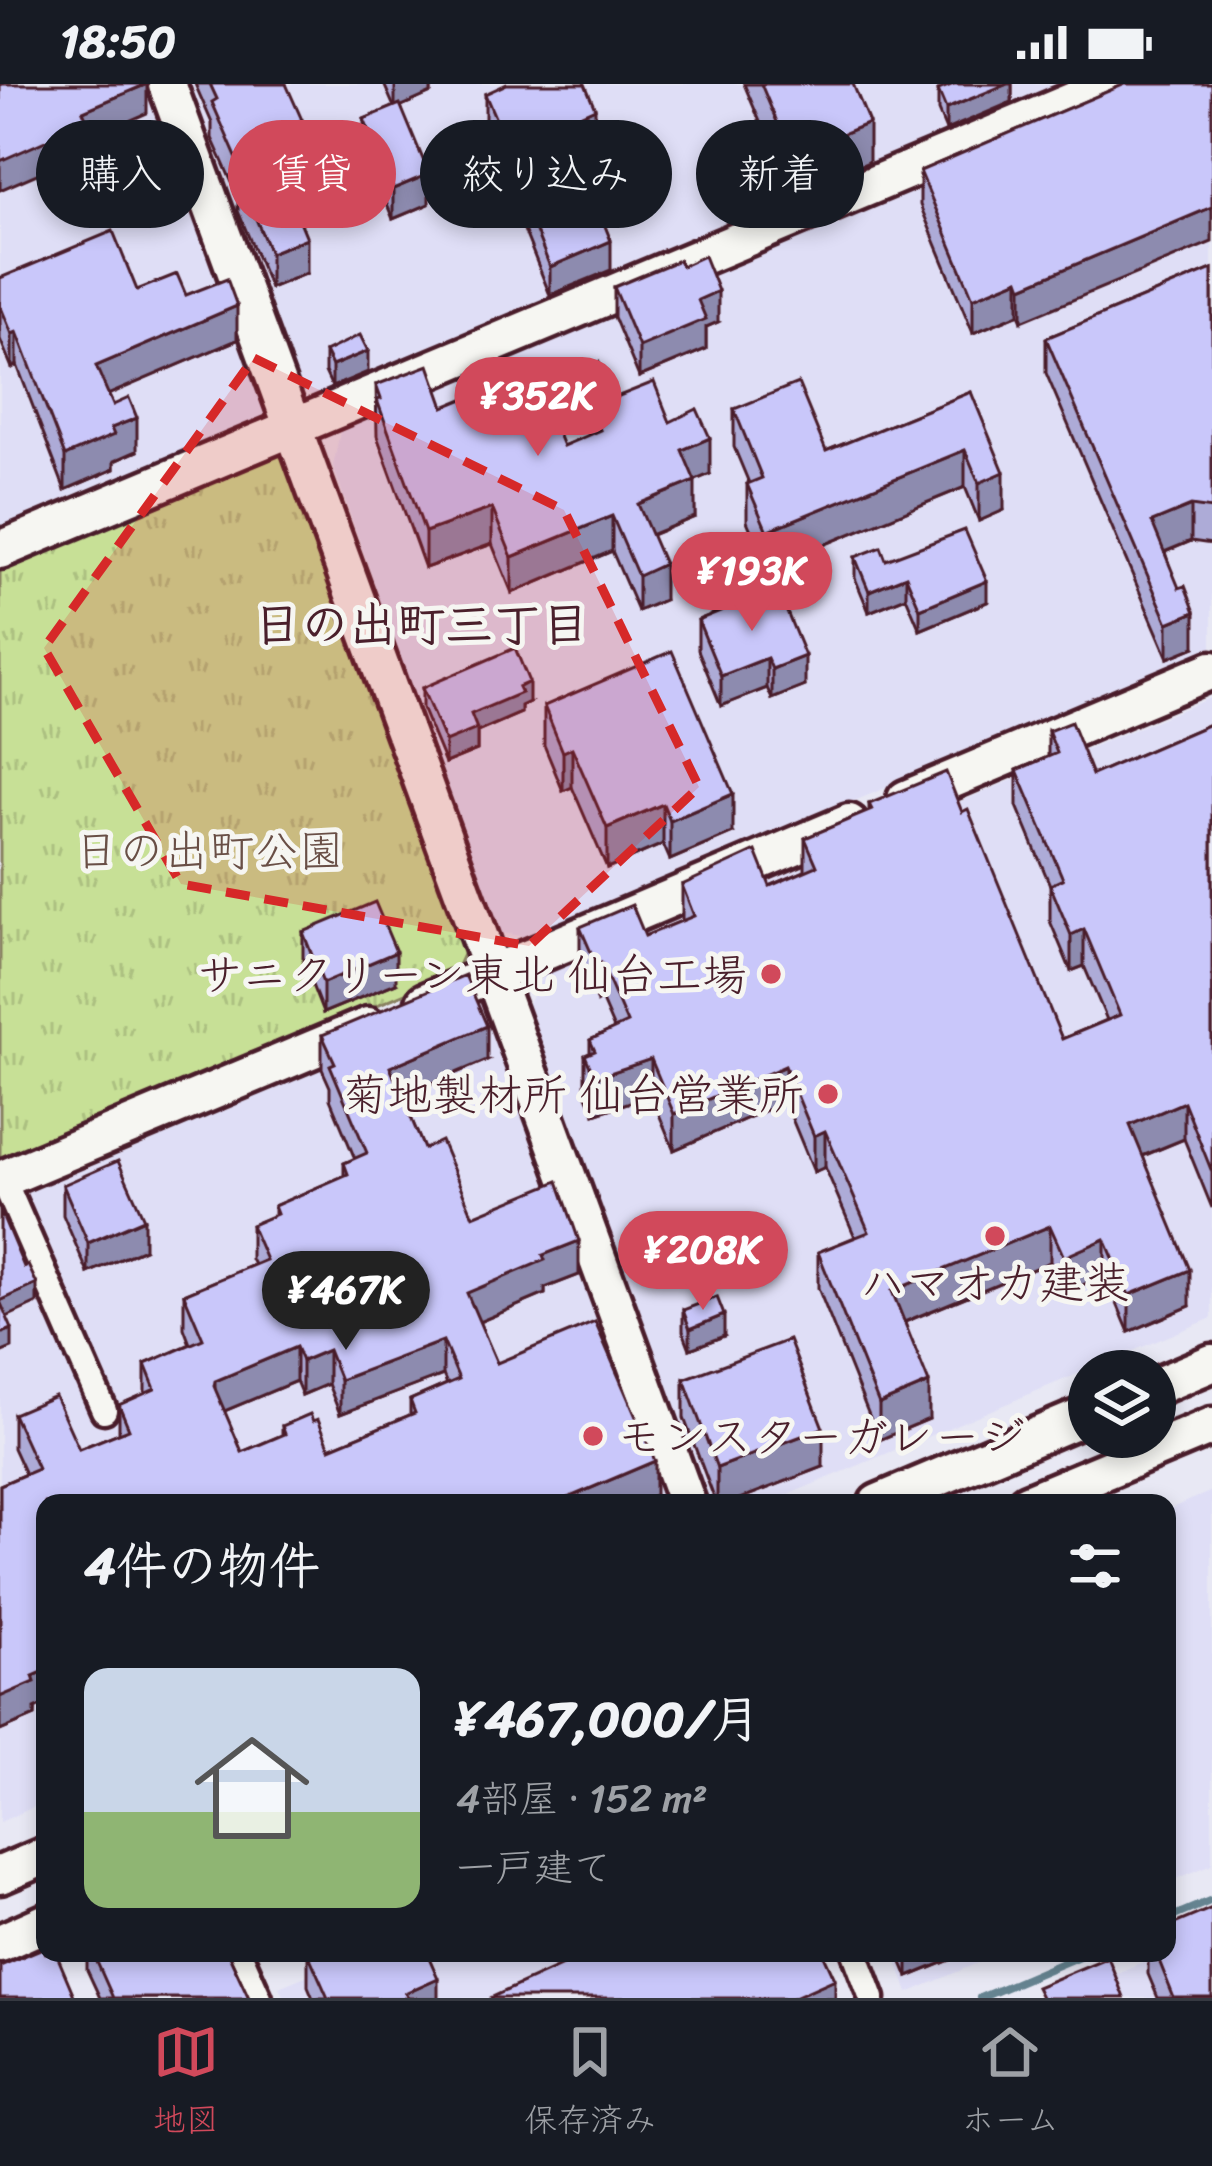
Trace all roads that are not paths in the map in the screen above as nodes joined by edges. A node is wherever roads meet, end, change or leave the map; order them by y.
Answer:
1 (167, 84) edge
2 (1114, 84) edge
3 (293, 425) junction
4 (0, 550) edge
5 (1212, 670) edge
6 (495, 973) junction
7 (1, 1180) edge
8 (1212, 1363) edge
9 (1176, 1378) edge
10 (104, 1410) dead end
11 (1068, 1423) edge
12 (1212, 1426) edge
13 (684, 1494) edge
14 (899, 1494) edge
15 (1049, 1494) edge
16 (36, 1860) edge
17 (0, 1875) edge
18 (36, 1927) edge
19 (0, 1942) edge
20 (243, 1962) edge
21 (858, 1962) edge
22 (259, 1998) edge
23 (872, 1998) edge

1 - 3 street
2 - 3 street
3 - 4 street
3 - 6 street
5 - 6 street
6 - 7 street
6 - 13 street
7 - 10 street
8 - 9 street
11 - 14 street
12 - 15 street
16 - 17 street
18 - 19 street
20 - 22 street
21 - 23 street

